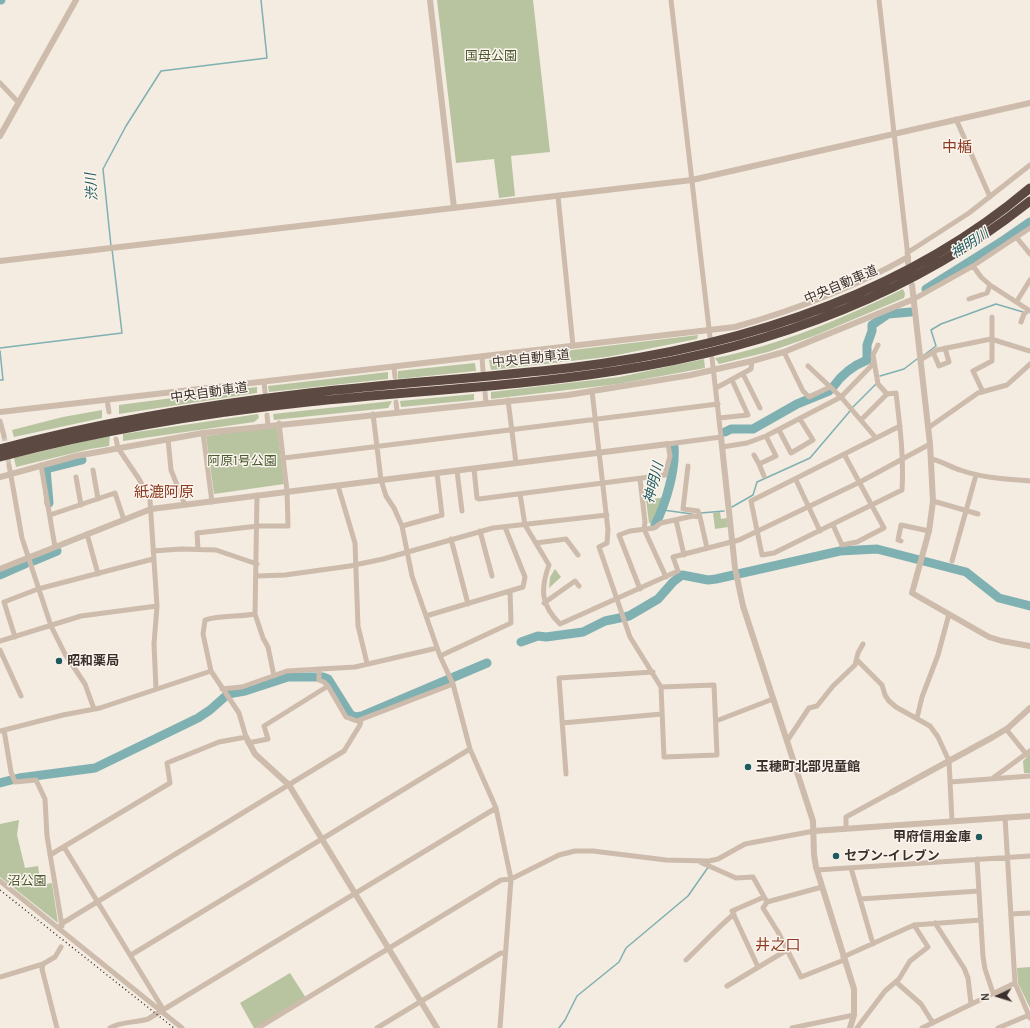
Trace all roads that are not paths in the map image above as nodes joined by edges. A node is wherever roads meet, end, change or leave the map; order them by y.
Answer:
1 (76, 0) edge
2 (430, 0) edge
3 (671, 0) edge
4 (879, 0) edge
5 (0, 83) edge
6 (19, 103) junction
7 (1030, 103) edge
8 (956, 119) junction
9 (895, 133) junction
10 (0, 136) edge
11 (1030, 164) edge
12 (692, 180) junction
13 (1030, 188) edge
14 (558, 196) junction
15 (990, 197) junction
16 (1030, 201) edge
17 (454, 208) junction
18 (1030, 228) edge
19 (1017, 238) junction
20 (1030, 254) edge
21 (908, 258) junction
22 (0, 261) edge
23 (973, 266) junction
24 (1030, 280) edge
25 (912, 285) dead end
26 (990, 285) junction
27 (914, 299) junction
28 (969, 299) dead end
29 (1017, 301) junction
30 (1029, 311) edge
31 (992, 317) dead end
32 (1022, 322) dead end
33 (710, 334) junction
34 (991, 339) junction
35 (878, 345) dead end
36 (573, 346) junction
37 (945, 348) junction
38 (1030, 351) edge
39 (784, 352) junction
40 (933, 352) junction
41 (482, 357) junction
42 (712, 358) dead end
43 (920, 360) junction
44 (752, 361) junction
45 (874, 363) junction
46 (1030, 364) edge
47 (808, 366) dead end
48 (394, 367) junction
49 (714, 370) junction
50 (483, 371) dead end
51 (743, 374) junction
52 (395, 377) dead end
53 (732, 380) junction
54 (264, 382) junction
55 (716, 388) junction
56 (830, 388) junction
57 (592, 391) junction
58 (265, 392) dead end
59 (485, 392) dead end
60 (983, 392) junction
61 (887, 394) junction
62 (841, 397) junction
63 (107, 400) junction
64 (508, 400) junction
65 (396, 402) dead end
66 (486, 403) junction
67 (718, 404) junction
68 (760, 408) dead end
69 (0, 412) edge
70 (110, 412) dead end
71 (397, 412) junction
72 (374, 414) junction
73 (267, 415) dead end
74 (719, 418) junction
75 (800, 419) junction
76 (596, 420) junction
77 (861, 420) junction
78 (0, 421) edge
79 (279, 424) junction
80 (268, 425) junction
81 (900, 426) junction
82 (928, 428) junction
83 (1, 430) edge
84 (512, 430) junction
85 (778, 430) junction
86 (203, 433) junction
87 (4, 436) dead end
88 (766, 436) junction
89 (721, 437) junction
90 (876, 438) junction
91 (116, 439) dead end
92 (168, 439) junction
93 (668, 444) junction
94 (930, 444) junction
95 (377, 447) junction
96 (722, 447) junction
97 (118, 448) junction
98 (0, 449) edge
99 (599, 452) junction
100 (844, 454) junction
101 (754, 455) dead end
102 (0, 457) edge
103 (284, 458) junction
104 (904, 458) junction
105 (931, 459) junction
106 (516, 463) junction
107 (759, 464) junction
108 (9, 465) tunnel mouth
109 (41, 465) junction
110 (688, 466) dead end
111 (474, 469) junction
112 (93, 470) dead end
113 (457, 471) junction
114 (437, 473) junction
115 (10, 474) junction
116 (976, 475) junction
117 (764, 476) dead end
118 (0, 477) edge
119 (76, 477) dead end
120 (640, 479) junction
121 (380, 480) junction
122 (796, 480) junction
123 (1030, 481) edge
124 (860, 482) junction
125 (603, 484) junction
126 (338, 486) junction
127 (287, 491) junction
128 (520, 494) junction
129 (258, 495) junction
130 (98, 499) junction
131 (933, 501) junction
132 (212, 502) junction
133 (81, 505) junction
134 (185, 505) junction
135 (873, 506) junction
136 (808, 507) junction
137 (151, 509) junction
138 (965, 510) junction
139 (462, 511) dead end
140 (978, 514) dead end
141 (50, 515) junction
142 (607, 515) junction
143 (700, 517) junction
144 (124, 520) junction
145 (676, 520) junction
146 (525, 525) junction
147 (833, 525) junction
148 (258, 526) junction
149 (402, 526) junction
150 (505, 527) junction
151 (644, 529) junction
152 (757, 530) junction
153 (929, 530) junction
154 (480, 531) junction
155 (820, 531) junction
156 (88, 534) junction
157 (451, 539) junction
158 (732, 541) junction
159 (901, 541) dead end
160 (536, 543) junction
161 (55, 546) junction
162 (707, 548) junction
163 (198, 549) junction
164 (153, 551) junction
165 (407, 552) junction
166 (684, 554) junction
167 (578, 555) dead end
168 (27, 558) junction
169 (153, 560) junction
170 (952, 561) dead end
171 (257, 564) junction
172 (356, 564) junction
173 (0, 569) edge
174 (98, 574) junction
175 (257, 576) junction
176 (492, 576) dead end
177 (666, 577) junction
178 (579, 586) dead end
179 (640, 589) junction
180 (38, 590) junction
181 (510, 591) junction
182 (617, 599) junction
183 (544, 603) junction
184 (468, 604) junction
185 (157, 606) junction
186 (255, 614) junction
187 (949, 614) junction
188 (426, 616) junction
189 (51, 626) junction
190 (15, 637) junction
191 (0, 641) edge
192 (863, 644) dead end
193 (1030, 646) edge
194 (438, 648) junction
195 (0, 650) edge
196 (440, 656) junction
197 (857, 660) junction
198 (367, 663) junction
199 (319, 670) junction
200 (211, 672) junction
201 (653, 672) junction
202 (274, 676) junction
203 (452, 681) junction
204 (328, 686) junction
205 (661, 687) junction
206 (156, 689) junction
207 (222, 689) junction
208 (21, 696) dead end
209 (773, 699) junction
210 (1030, 708) edge
211 (94, 709) junction
212 (662, 714) junction
213 (917, 718) junction
214 (361, 720) junction
215 (716, 721) junction
216 (562, 722) junction
217 (1006, 729) junction
218 (2, 730) edge
219 (247, 740) junction
220 (787, 741) junction
221 (470, 749) junction
222 (1028, 753) edge
223 (949, 761) junction
224 (566, 774) dead end
225 (1030, 776) edge
226 (992, 779) junction
227 (950, 782) junction
228 (289, 784) junction
229 (892, 792) joint
230 (496, 808) junction
231 (1030, 816) edge
232 (1005, 818) junction
233 (952, 821) junction
234 (846, 828) junction
235 (814, 831) junction
236 (322, 839) junction
237 (64, 847) junction
238 (50, 855) junction
239 (1030, 856) edge
240 (1008, 857) junction
241 (977, 859) junction
242 (699, 862) junction
243 (851, 868) junction
244 (817, 870) junction
245 (511, 879) junction
246 (0, 881) edge
247 (822, 887) junction
248 (979, 891) junction
249 (355, 893) junction
250 (764, 897) junction
251 (860, 899) junction
252 (98, 901) junction
253 (767, 902) junction
254 (1030, 913) edge
255 (734, 914) junction
256 (1011, 914) junction
257 (981, 920) junction
258 (935, 923) junction
259 (61, 924) junction
260 (914, 925) junction
261 (62, 933) junction
262 (873, 944) junction
263 (61, 947) dead end
264 (389, 948) junction
265 (787, 950) junction
266 (505, 953) junction
267 (131, 955) junction
268 (844, 958) junction
269 (686, 960) dead end
270 (43, 964) junction
271 (758, 967) junction
272 (0, 977) edge
273 (896, 982) junction
274 (1015, 983) junction
275 (727, 986) dead end
276 (993, 992) junction
277 (421, 1001) junction
278 (971, 1004) junction
279 (162, 1010) junction
280 (854, 1015) junction
281 (1029, 1016) edge
282 (933, 1023) junction
283 (132, 1025) edge
284 (802, 1027) edge
285 (57, 1028) edge
286 (110, 1028) edge
287 (182, 1028) edge
288 (258, 1028) edge
289 (377, 1028) edge
290 (437, 1028) edge
291 (500, 1028) edge
292 (792, 1028) edge
293 (850, 1028) edge
294 (857, 1028) edge
295 (922, 1028) edge
296 (998, 1028) edge

1 - 6 street
2 - 17 street
3 - 12 street
4 - 9 street
5 - 6 street
6 - 10 street
7 - 8 street
8 - 9 street
8 - 15 street
9 - 12 street
9 - 21 street
11 - 15 street
12 - 14 street
12 - 33 street
13 - 98 highway, 中央自動車道
14 - 17 street
14 - 36 street
15 - 21 street
16 - 102 highway, 中央自動車道
17 - 22 street
18 - 19 street
19 - 20 street
19 - 23 street
21 - 33 street
23 - 26 street
23 - 27 street
24 - 29 street
25 - 27 street
26 - 28 street
26 - 29 street
27 - 39 street
27 - 43 street
29 - 30 street
30 - 32 street
31 - 34 street
33 - 36 street
34 - 37 street
34 - 38 street
34 - 60 street
35 - 45 street
36 - 41 street
37 - 40 street
37 - 40 street
39 - 44 street
39 - 56 street
40 - 43 street
41 - 48 street
41 - 50 street
42 - 49 street
43 - 82 street
44 - 49 street
44 - 51 street
45 - 61 street
45 - 62 street
46 - 60 street
47 - 56 street
48 - 52 street
48 - 54 street
49 - 55 street
49 - 57 street
51 - 53 street
51 - 68 street
53 - 55 street
53 - 74 street
54 - 58 street
54 - 63 street
55 - 67 street
56 - 62 street
57 - 64 street
57 - 76 street
59 - 66 street
60 - 82 street
61 - 77 street
61 - 81 street
62 - 75 street
62 - 77 street
63 - 69 street
63 - 70 street
64 - 66 street
64 - 84 street
65 - 71 street
66 - 71 street
67 - 74 street
67 - 76 street
71 - 72 street
72 - 79 street
72 - 95 street
73 - 80 street
74 - 89 street
75 - 85 street
75 - 85 street
76 - 84 street
76 - 99 street
77 - 90 street
78 - 83 street
79 - 80 street
79 - 103 street
80 - 86 street
81 - 90 street
81 - 104 street
82 - 94 street
83 - 87 street
84 - 95 street
84 - 106 street
85 - 88 street
86 - 92 street
86 - 132 street
88 - 96 street
88 - 107 street
89 - 93 street
89 - 96 street
90 - 100 street
91 - 97 street
92 - 97 street
92 - 134 street
93 - 99 street
93 - 120 street
94 - 104 street
94 - 105 street
95 - 103 street
95 - 121 street
96 - 158 street
97 - 109 street
97 - 137 street
99 - 106 street
99 - 125 street
100 - 122 street
100 - 124 street
101 - 107 street
103 - 127 street
104 - 124 street
104 - 135 street
105 - 116 street
105 - 131 street
106 - 111 street
107 - 117 street
108 - 115 street
109 - 115 street
109 - 141 street
110 - 143 street
111 - 113 street
111 - 128 street
112 - 130 street
113 - 114 street
113 - 139 street
114 - 121 street
114 - 149 street
115 - 118 street
115 - 168 street
116 - 123 street
116 - 138 street
119 - 133 street
120 - 125 street
120 - 151 street
121 - 126 street
121 - 149 street
122 - 136 street
122 - 152 street
124 - 135 street
124 - 136 street
125 - 128 street
125 - 142 street
126 - 127 street
126 - 172 street
127 - 129 street
127 - 148 street
128 - 146 street
129 - 132 street
129 - 148 street
130 - 133 street
130 - 144 street
131 - 138 street
131 - 153 street
132 - 134 street
133 - 141 street
134 - 137 street
135 - 147 street
135 - 147 street
136 - 152 street
136 - 155 street
137 - 144 street
137 - 164 street
138 - 140 street
138 - 170 street
141 - 161 street
142 - 146 street
142 - 182 street
143 - 145 street
143 - 162 street
144 - 156 street
145 - 151 street
145 - 166 street
146 - 150 street
146 - 160 street
147 - 155 street
148 - 163 street
148 - 171 street
149 - 165 street
150 - 154 street
150 - 181 street
151 - 177 street
151 - 179 street
152 - 155 street
152 - 158 street
153 - 159 street
153 - 187 street
154 - 157 street
154 - 176 street
156 - 161 street
156 - 174 street
157 - 165 street
157 - 184 street
158 - 162 street
158 - 209 street
160 - 167 street
160 - 183 street
161 - 168 street
162 - 166 street
163 - 164 street
163 - 171 street
164 - 169 street
165 - 172 street
165 - 188 street
166 - 177 street
168 - 173 street
168 - 180 street
169 - 174 street
169 - 185 street
171 - 175 street
172 - 175 street
172 - 198 street
174 - 180 street
175 - 186 street
177 - 179 street
178 - 183 street
179 - 182 street
180 - 189 street
180 - 190 street
181 - 184 street
181 - 196 street
182 - 183 street
182 - 201 street
184 - 188 street
185 - 189 street
185 - 206 street
186 - 200 street
186 - 202 street
187 - 193 street
187 - 213 street
188 - 194 street
189 - 190 street
189 - 211 street
190 - 191 street
192 - 197 street
194 - 196 street
194 - 198 street
195 - 208 street
196 - 203 street
197 - 213 street
197 - 220 street
198 - 199 street
199 - 202 street
199 - 204 street
200 - 206 street
200 - 207 street
201 - 205 street
201 - 216 street
202 - 207 street
203 - 214 street
203 - 221 street
204 - 214 street
204 - 219 street
205 - 212 street
205 - 215 street
206 - 211 street
207 - 219 street
209 - 215 street
209 - 220 street
210 - 217 street
211 - 218 street
212 - 215 street
212 - 216 street
213 - 223 street
214 - 228 street
216 - 224 street
217 - 222 street
217 - 223 street
218 - 238 street
219 - 228 street
219 - 237 street
220 - 235 street
221 - 230 street
221 - 236 street
222 - 226 street
223 - 227 street
223 - 229 street
225 - 226 street
226 - 227 street
227 - 233 street
228 - 236 street
228 - 252 street
229 - 234 street
230 - 245 street
230 - 249 street
231 - 232 street
232 - 233 street
232 - 240 street
233 - 234 street
234 - 235 street
235 - 242 street
235 - 244 street
236 - 249 street
236 - 267 street
237 - 238 street
237 - 252 street
238 - 259 street
239 - 240 street
240 - 241 street
240 - 256 street
241 - 243 street
241 - 248 street
242 - 245 street
242 - 250 street
243 - 244 street
243 - 251 street
244 - 247 street
245 - 264 street
245 - 266 street
246 - 261 street
247 - 253 street
247 - 268 street
248 - 251 street
248 - 257 street
249 - 264 street
249 - 279 street
250 - 253 street
250 - 255 street
251 - 262 street
252 - 259 street
252 - 267 street
253 - 265 street
254 - 256 street
255 - 269 street
255 - 271 street
256 - 274 street
257 - 258 street
257 - 276 street
258 - 260 street
258 - 278 street
259 - 261 street
260 - 262 street
260 - 273 street
261 - 279 street
262 - 268 street
263 - 270 street
264 - 277 street
264 - 288 street
265 - 268 street
265 - 271 street
266 - 277 street
266 - 291 street
267 - 279 street
268 - 280 street
270 - 272 street
270 - 285 street
271 - 275 street
273 - 282 street
273 - 294 street
274 - 276 street
274 - 281 street
276 - 278 street
277 - 289 street
277 - 290 street
278 - 282 street
279 - 283 street
279 - 287 street
280 - 284 street
280 - 293 street
281 - 296 street
282 - 295 street
283 - 286 street
284 - 292 street

